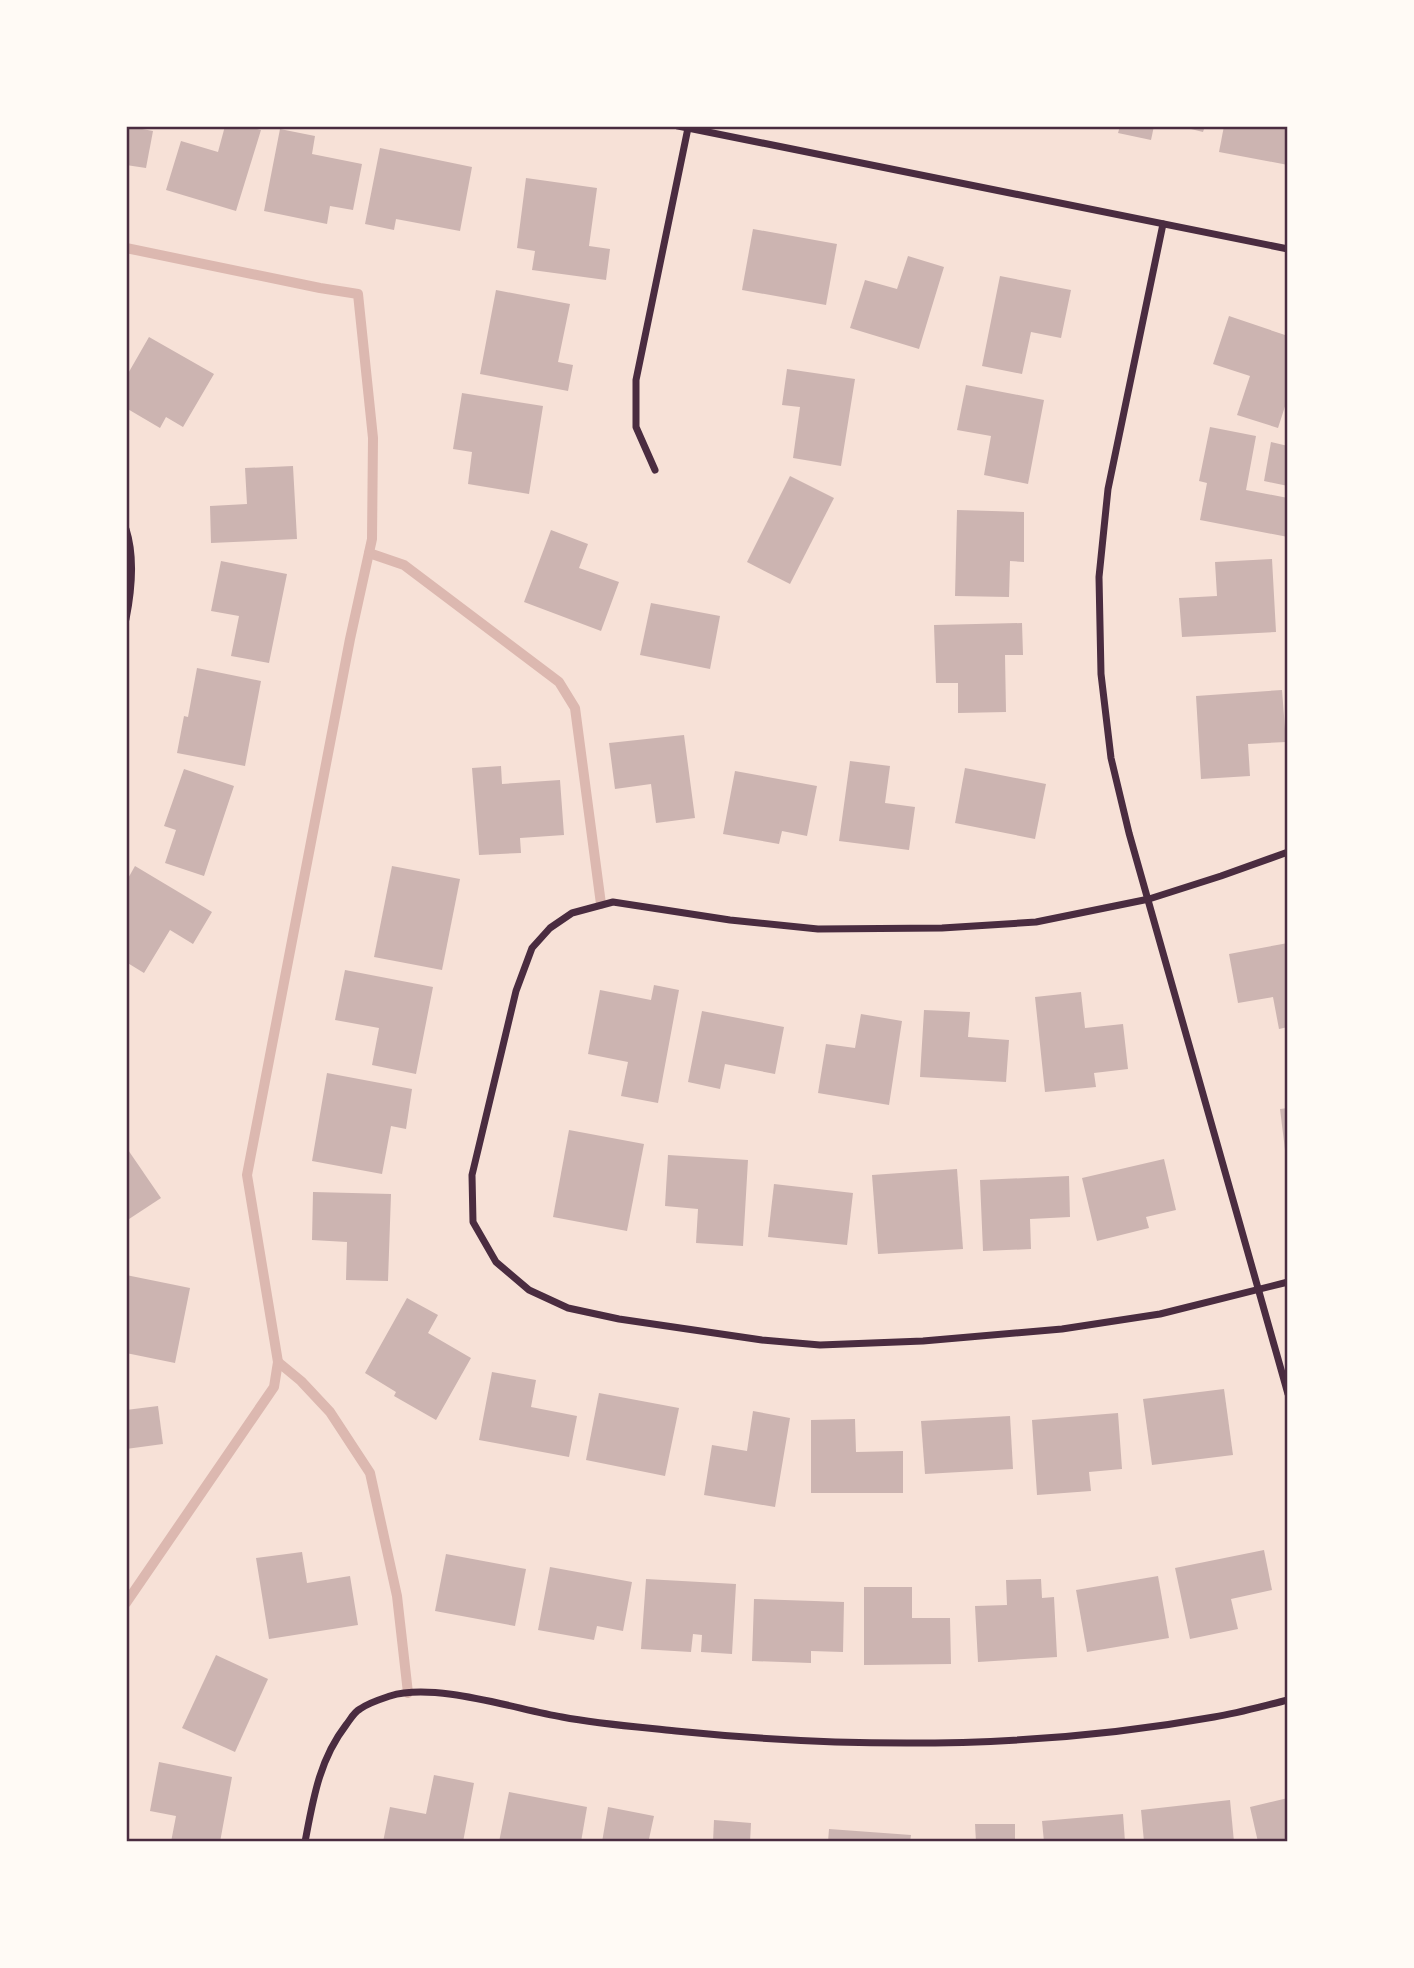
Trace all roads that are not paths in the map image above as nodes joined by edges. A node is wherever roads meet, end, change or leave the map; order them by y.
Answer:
1 (678, 126) edge
2 (688, 128) junction
3 (1163, 224) junction
4 (1288, 249) edge
5 (655, 470) dead end
6 (126, 529) edge
7 (126, 619) edge
8 (1288, 852) edge
9 (1149, 899) junction
10 (1288, 1282) edge
11 (1259, 1291) junction
12 (1288, 1394) edge
13 (1288, 1700) edge
14 (305, 1842) edge

1 - 2 street
2 - 3 street
2 - 5 street
3 - 4 street
3 - 9 street
6 - 7 street
8 - 9 street
9 - 11 street
9 - 11 street
10 - 11 street
11 - 12 street
13 - 14 street

